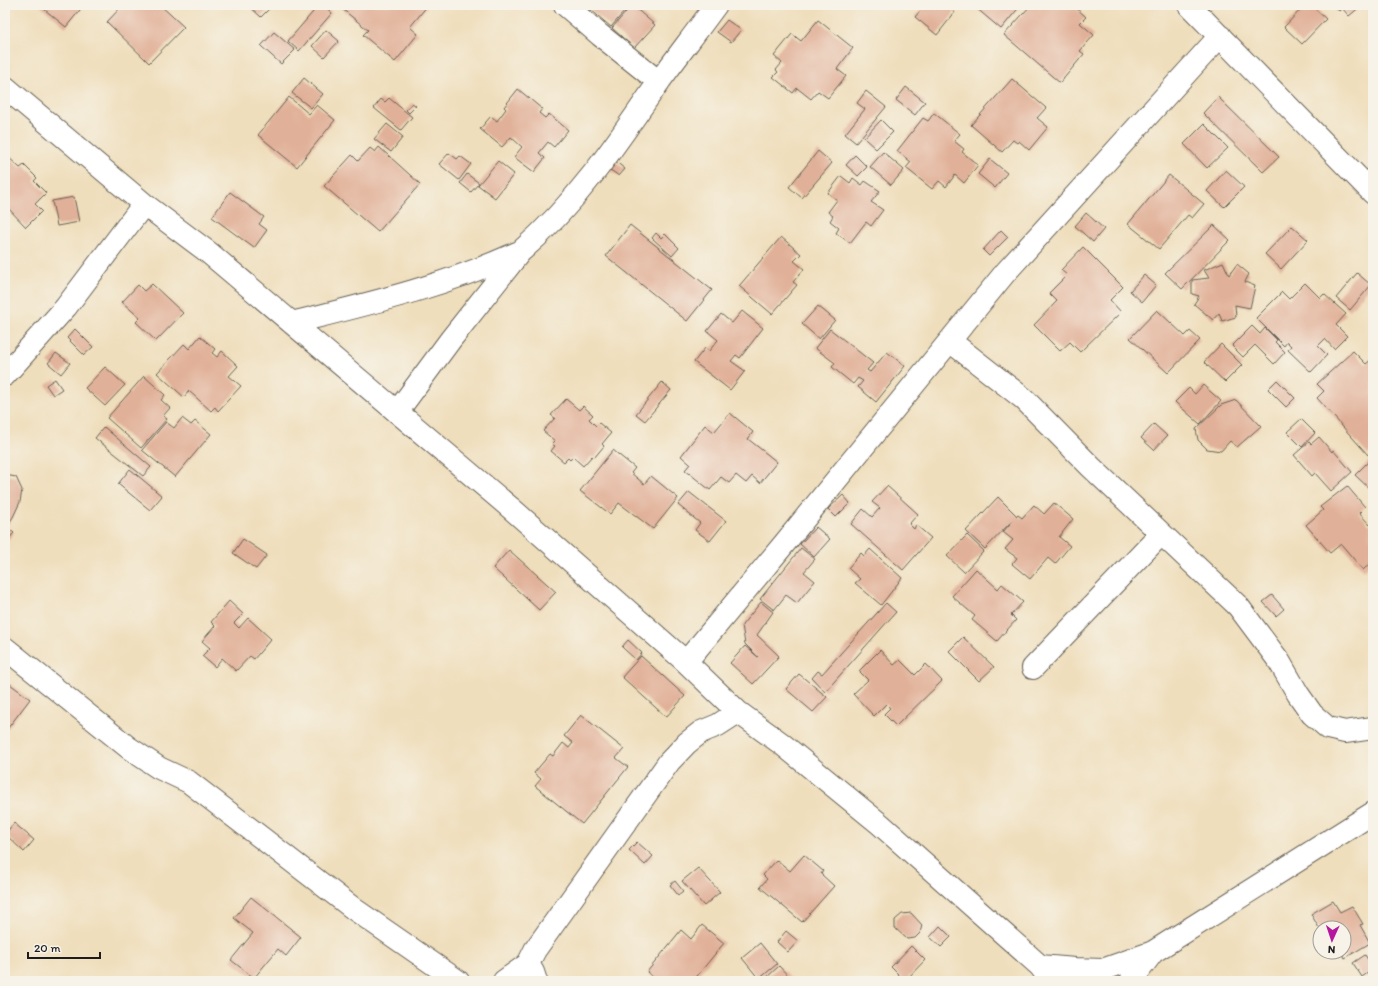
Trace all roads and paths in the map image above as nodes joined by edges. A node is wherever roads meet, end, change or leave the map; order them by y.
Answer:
1 (565, 5) edge
2 (716, 5) edge
3 (1189, 5) edge
4 (1220, 36) junction
5 (659, 82) junction
6 (5, 87) edge
7 (1373, 193) edge
8 (144, 204) junction
9 (520, 252) junction
10 (292, 323) junction
11 (950, 341) junction
12 (5, 375) edge
13 (397, 412) junction
14 (1161, 534) junction
15 (5, 648) edge
16 (686, 662) junction
17 (1034, 668) dead end
18 (738, 712) junction
19 (1373, 728) edge
20 (1373, 813) edge
21 (1153, 952) junction
22 (532, 972) edge
23 (1046, 974) edge
24 (458, 981) edge
25 (504, 981) edge
26 (1131, 981) edge

1 - 5 street
2 - 5 street
3 - 4 street
4 - 7 street
4 - 11 street
5 - 9 street
6 - 8 street
8 - 10 street
8 - 12 street
9 - 10 street
9 - 13 street
10 - 13 street
11 - 14 street
11 - 16 street
13 - 16 street
14 - 17 street
14 - 19 street
15 - 24 street
16 - 18 street
18 - 22 street
18 - 23 street
20 - 21 street
21 - 23 street
21 - 26 street
22 - 25 street

